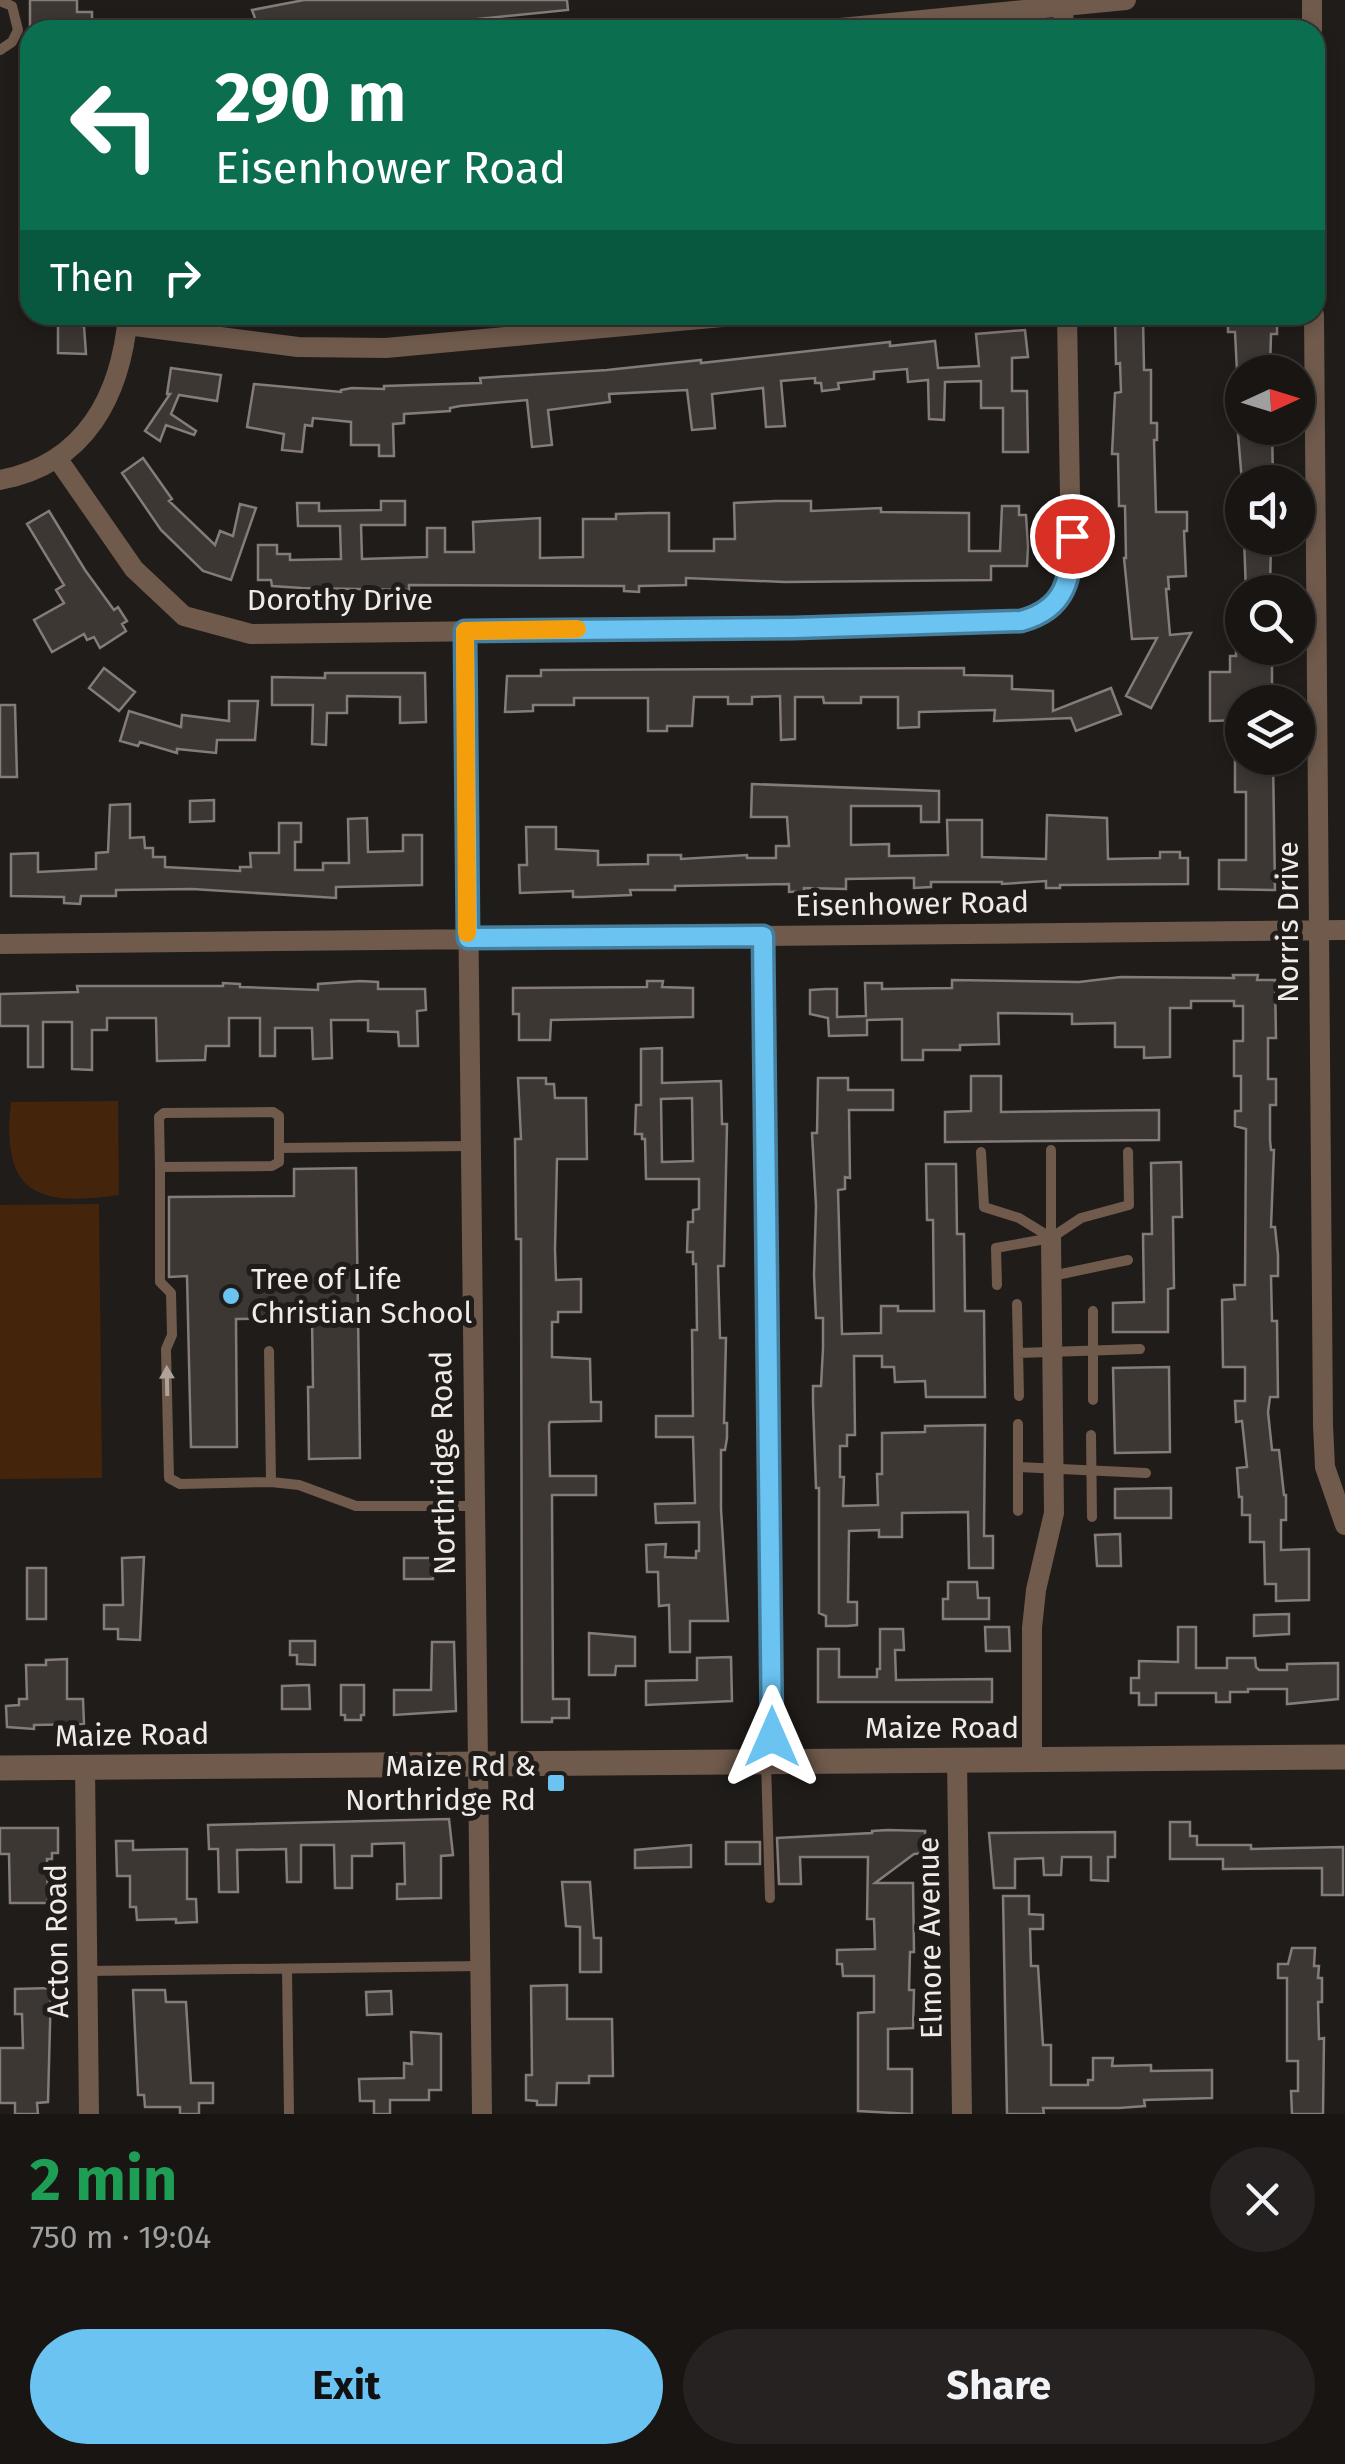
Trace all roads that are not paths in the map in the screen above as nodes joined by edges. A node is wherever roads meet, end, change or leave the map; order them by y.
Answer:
1 (1126, 0) edge
2 (0, 1) edge
3 (1064, 19) edge
4 (0, 50) edge
5 (127, 325) edge
6 (159, 325) edge
7 (636, 325) edge
8 (1067, 325) edge
9 (1314, 325) edge
10 (58, 458) junction
11 (0, 480) edge
12 (465, 631) junction
13 (1318, 930) junction
14 (1345, 930) edge
15 (763, 936) junction
16 (468, 938) junction
17 (0, 944) edge
18 (469, 1146) junction
19 (280, 1148) junction
20 (1052, 1150) dead end
21 (981, 1152) dead end
22 (1128, 1152) dead end
23 (160, 1168) junction
24 (1051, 1238) junction
25 (1128, 1260) dead end
26 (1052, 1276) junction
27 (997, 1285) dead end
28 (1018, 1304) dead end
29 (1093, 1311) dead end
30 (1140, 1350) dead end
31 (268, 1351) dead end
32 (1093, 1351) junction
33 (1018, 1352) junction
34 (1053, 1352) junction
35 (1019, 1396) dead end
36 (1093, 1400) dead end
37 (1018, 1424) dead end
38 (1092, 1436) dead end
39 (1018, 1468) junction
40 (1055, 1468) junction
41 (1089, 1469) junction
42 (1146, 1473) dead end
43 (271, 1482) junction
44 (474, 1506) junction
45 (1018, 1510) dead end
46 (1343, 1513) edge
47 (1092, 1518) dead end
48 (1345, 1758) edge
49 (957, 1760) junction
50 (1032, 1760) junction
51 (769, 1761) junction
52 (477, 1764) junction
53 (0, 1768) edge
54 (85, 1768) junction
55 (770, 1898) dead end
56 (480, 1966) junction
57 (286, 1968) junction
58 (88, 1971) junction
59 (89, 2114) edge
60 (289, 2114) edge
61 (482, 2114) edge
62 (962, 2114) edge

1 - 3 street
2 - 4 lane
5 - 10 street
6 - 7 street
8 - 12 street, Dorothy Drive
9 - 13 street, Norris Drive
10 - 11 street
10 - 12 street, Dorothy Drive
12 - 16 street, Northridge Road
13 - 14 street, Eisenhower Road
13 - 15 street, Eisenhower Road
13 - 46 street, Norris Drive
15 - 16 street, Eisenhower Road
15 - 51 street
16 - 17 street, Eisenhower Road
16 - 18 street, Northridge Road
18 - 19 lane
18 - 44 street, Northridge Road
19 - 23 lane
19 - 23 lane
20 - 24 lane
21 - 24 lane
22 - 24 lane
43 -> 23 lane
24 - 26 street
24 - 27 lane
25 - 26 lane
26 - 34 street
28 - 33 lane
29 - 32 lane
30 - 32 lane
31 - 43 lane
32 - 34 lane
32 - 36 lane
33 - 34 lane
33 - 35 lane
34 - 40 street
37 - 39 lane
38 - 41 lane
39 - 40 lane
39 - 45 lane
40 - 41 lane
40 - 50 street
41 - 42 lane
41 - 47 lane
43 - 44 lane
44 - 52 street, Northridge Road
48 - 50 street, Maize Road
49 - 50 street, Maize Road
49 - 51 street, Maize Road
49 - 62 street, Elmore Avenue
51 - 52 street, Maize Road
51 - 55 lane
52 - 54 street, Maize Road
52 - 56 street, Northridge Road
53 - 54 street, Maize Road
54 - 58 street, Acton Road
56 - 57 lane
56 - 61 street, Northridge Road
57 - 58 lane
57 - 60 lane
58 - 59 street, Acton Road

